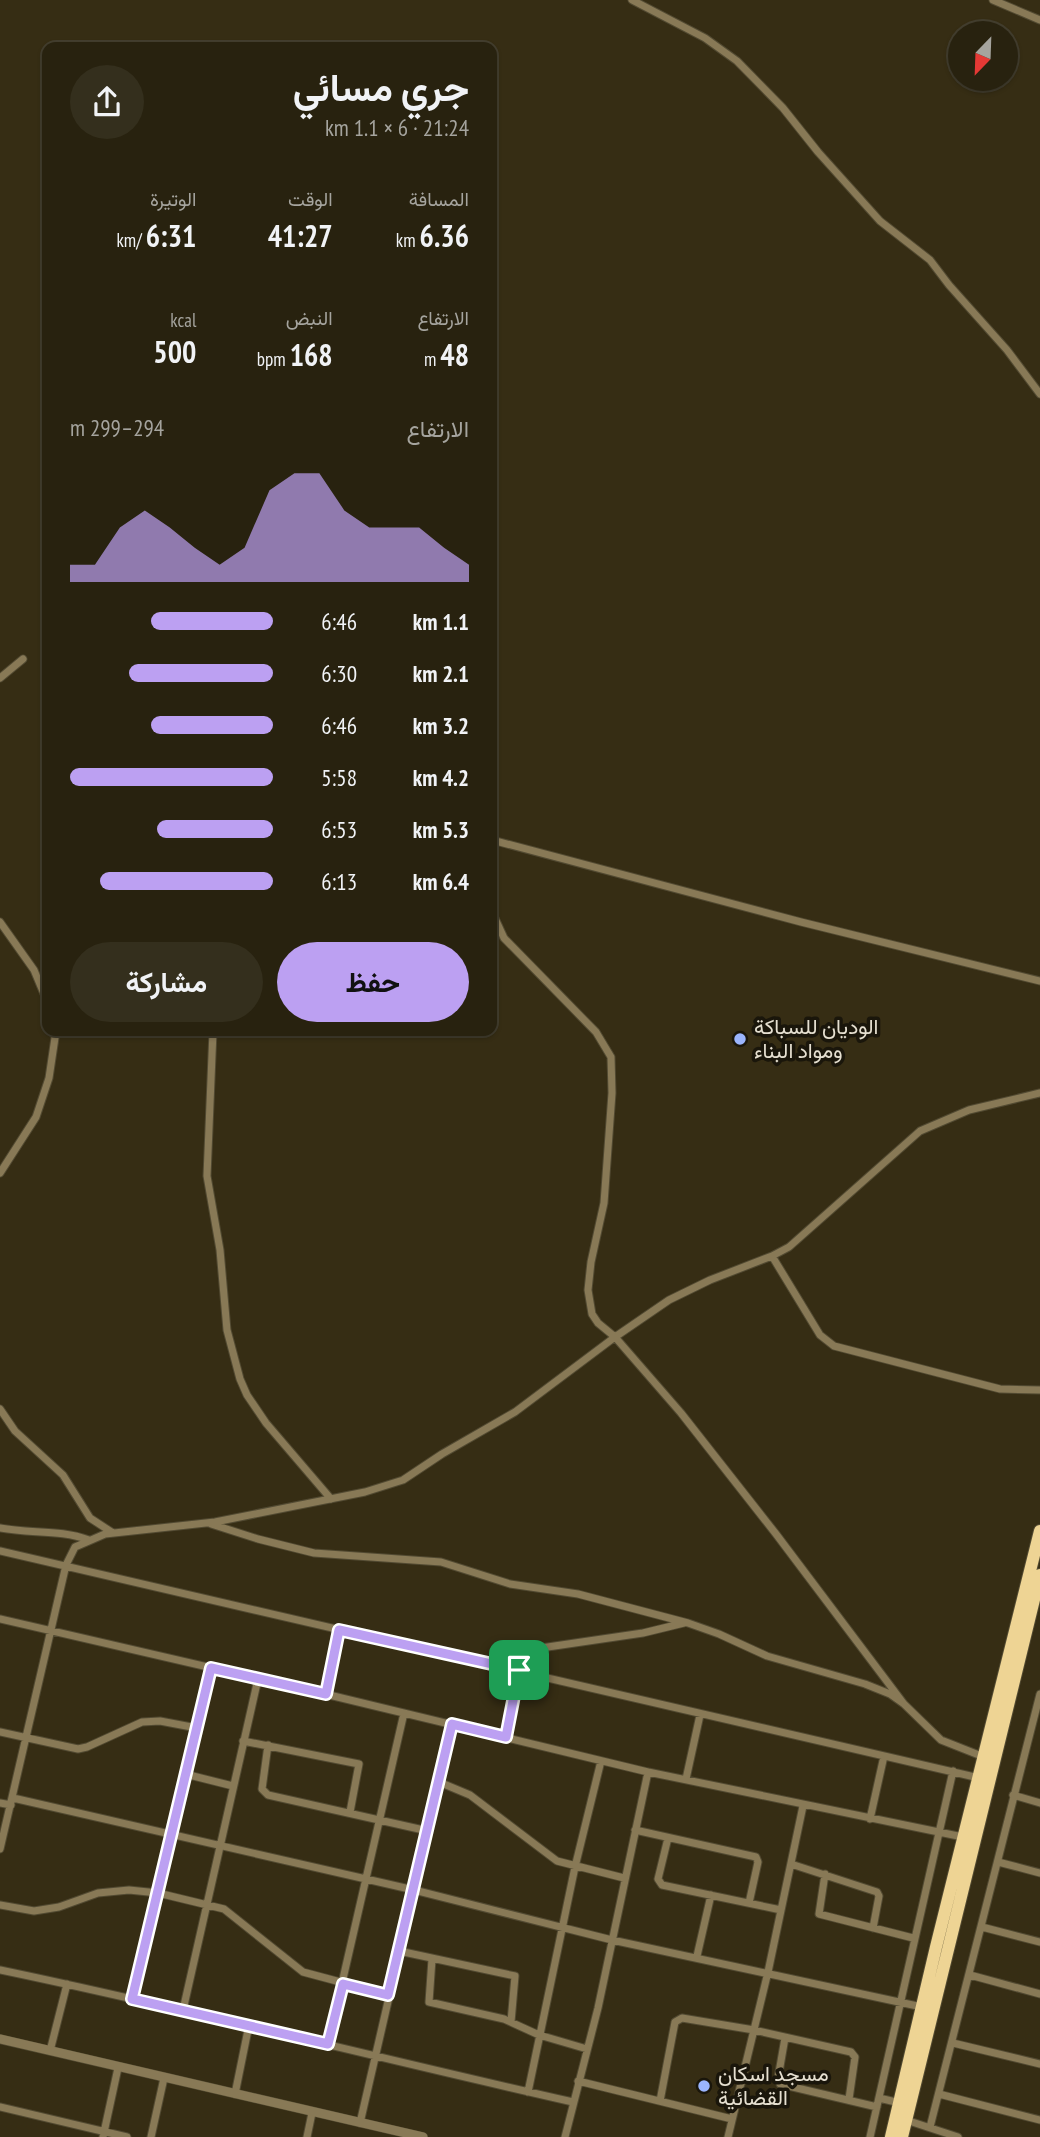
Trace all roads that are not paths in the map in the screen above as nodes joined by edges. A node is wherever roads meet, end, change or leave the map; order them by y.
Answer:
1 (632, 0) edge
2 (993, 0) edge
3 (1040, 20) edge
4 (1040, 394) edge
5 (23, 659) dead end
6 (0, 678) edge
7 (497, 841) edge
8 (0, 922) edge
9 (497, 923) edge
10 (1040, 981) edge
11 (42, 989) edge
12 (55, 1036) edge
13 (213, 1036) edge
14 (1040, 1093) edge
15 (0, 1173) edge
16 (772, 1256) junction
17 (615, 1337) junction
18 (1040, 1390) edge
19 (0, 1409) edge
20 (331, 1499) junction
21 (207, 1523) junction
22 (0, 1528) edge
23 (1040, 1531) edge
24 (113, 1533) junction
25 (89, 1540) junction
26 (0, 1551) edge
27 (66, 1565) junction
28 (1040, 1574) edge
29 (0, 1620) edge
30 (688, 1623) junction
31 (51, 1630) junction
32 (339, 1630) junction
33 (211, 1668) junction
34 (519, 1670) junction
35 (258, 1679) junction
36 (326, 1694) junction
37 (1040, 1694) edge
38 (904, 1704) junction
39 (404, 1713) junction
40 (700, 1715) junction
41 (452, 1724) junction
42 (197, 1728) junction
43 (1030, 1730) junction
44 (0, 1732) edge
45 (1040, 1733) edge
46 (506, 1737) junction
47 (26, 1739) junction
48 (243, 1741) junction
49 (268, 1745) junction
50 (884, 1756) junction
51 (984, 1757) junction
52 (601, 1761) junction
53 (648, 1772) junction
54 (953, 1772) junction
55 (185, 1774) junction
56 (979, 1777) junction
57 (686, 1779) junction
58 (439, 1782) junction
59 (233, 1786) junction
60 (1013, 1796) junction
61 (12, 1802) junction
62 (0, 1803) edge
63 (1040, 1803) edge
64 (803, 1806) junction
65 (350, 1812) junction
66 (381, 1819) junction
67 (870, 1819) junction
68 (428, 1830) junction
69 (635, 1830) junction
70 (938, 1833) junction
71 (171, 1834) junction
72 (963, 1837) junction
73 (668, 1838) junction
74 (219, 1845) junction
75 (0, 1849) edge
76 (998, 1862) junction
77 (791, 1864) junction
78 (575, 1867) junction
79 (1040, 1873) edge
80 (825, 1874) junction
81 (624, 1878) junction
82 (367, 1879) junction
83 (414, 1890) junction
84 (158, 1893) junction
85 (710, 1895) junction
86 (749, 1903) junction
87 (0, 1905) edge
88 (206, 1905) junction
89 (781, 1910) junction
90 (562, 1927) junction
91 (982, 1927) junction
92 (873, 1928) junction
93 (913, 1938) junction
94 (612, 1940) junction
95 (1040, 1942) edge
96 (399, 1951) junction
97 (697, 1956) junction
98 (432, 1959) junction
99 (0, 1970) edge
100 (768, 1972) junction
101 (970, 1975) junction
102 (66, 1984) junction
103 (343, 1984) junction
104 (1040, 1994) edge
105 (388, 1995) junction
106 (132, 1999) junction
107 (901, 2002) junction
108 (922, 2007) junction
109 (183, 2010) junction
110 (511, 2022) junction
111 (249, 2025) junction
112 (754, 2030) junction
113 (539, 2035) junction
114 (785, 2038) junction
115 (0, 2039) edge
116 (953, 2043) junction
117 (328, 2044) junction
118 (587, 2049) junction
119 (50, 2051) junction
120 (376, 2057) junction
121 (1040, 2064) edge
122 (118, 2068) junction
123 (164, 2078) junction
124 (578, 2081) junction
125 (528, 2092) junction
126 (234, 2094) junction
127 (939, 2094) junction
128 (879, 2098) junction
129 (849, 2099) junction
130 (660, 2101) junction
131 (573, 2102) junction
132 (900, 2103) junction
133 (0, 2107) edge
134 (877, 2108) junction
135 (312, 2113) junction
136 (732, 2119) junction
137 (1040, 2120) edge
138 (360, 2123) junction
139 (930, 2127) junction
140 (906, 2130) edge
141 (104, 2134) edge
142 (127, 2137) edge
143 (151, 2137) edge
144 (307, 2137) edge
145 (423, 2137) edge
146 (565, 2137) edge
147 (728, 2137) edge
148 (870, 2137) edge
149 (891, 2137) edge
150 (958, 2137) edge

1 - 4 street
2 - 3 street
5 - 6 street
7 - 10 street
8 - 11 street
9 - 17 street
12 - 15 street
13 - 20 street
14 - 16 street
16 - 17 street
16 - 18 street
17 - 20 street
17 - 38 street
19 - 24 street
20 - 21 street
21 - 24 street
21 - 30 street
22 - 25 street
23 - 51 highway
24 - 25 street
25 - 27 street
26 - 27 street
27 - 31 street
27 - 32 street
28 - 140 highway
29 - 31 street
30 - 34 street
30 - 38 street
31 - 33 street
31 - 47 street
32 - 34 street
32 - 36 street
33 - 35 street
33 - 42 street
34 - 40 street
34 - 46 street
35 - 36 street
35 - 48 street
36 - 39 street
37 - 43 street
38 - 51 street
39 - 41 street
39 - 66 street
40 - 50 street
40 - 57 street
41 - 46 street
41 - 58 street
42 - 47 street
42 - 55 street
43 - 45 street
43 - 60 street
44 - 47 street
46 - 52 street
47 - 61 street
48 - 49 street
48 - 59 street
49 - 65 street
49 - 65 street
50 - 54 street
50 - 67 street
51 - 56 highway
52 - 53 street
52 - 78 street
53 - 57 street
53 - 69 street
54 - 56 street
54 - 70 street
55 - 59 street
55 - 71 street
56 - 72 highway
57 - 64 street
58 - 68 street
58 - 78 street
59 - 74 street
60 - 63 street
60 - 76 street
61 - 62 street
61 - 71 street
61 - 75 street
64 - 67 street
64 - 77 street
65 - 66 street
66 - 68 street
66 - 82 street
67 - 70 street
68 - 83 street
69 - 73 street
69 - 81 street
70 - 72 street
70 - 93 street
71 - 74 street
71 - 84 street
72 - 108 highway
73 - 85 street
73 - 86 street
74 - 82 street
74 - 88 street
76 - 79 street
76 - 91 street
77 - 80 street
77 - 89 street
78 - 81 street
78 - 90 street
80 - 92 street
80 - 92 street
81 - 94 street
82 - 83 street
82 - 103 street
83 - 90 street
83 - 96 street
84 - 87 street
84 - 88 street
84 - 106 street
85 - 86 street
85 - 97 street
86 - 89 street
88 - 103 street
88 - 109 street
89 - 100 street
90 - 94 street
90 - 113 street
91 - 95 street
91 - 101 street
92 - 93 street
93 - 107 street
94 - 97 street
94 - 118 street
96 - 98 street
96 - 105 street
97 - 100 street
98 - 110 street
98 - 110 street
99 - 102 street
100 - 107 street
100 - 112 street
101 - 104 street
101 - 116 street
102 - 106 street
102 - 119 street
103 - 105 street
103 - 117 street
105 - 120 street
106 - 109 street
107 - 108 street
107 - 128 street
108 - 132 highway
109 - 111 street
110 - 113 street
111 - 117 street
111 - 126 street
112 - 114 street
112 - 130 street
112 - 136 street
113 - 118 street
113 - 125 street
114 - 129 street
114 - 129 street
115 - 119 street
116 - 121 street
116 - 127 street
117 - 120 street
118 - 124 street
119 - 122 street
120 - 125 street
120 - 138 street
122 - 123 street
122 - 141 street
123 - 126 street
123 - 143 street
124 - 130 street
124 - 131 street
125 - 131 street
126 - 135 street
127 - 137 street
127 - 139 street
128 - 132 street
128 - 134 street
129 - 134 street
130 - 136 street
131 - 146 street
132 - 149 highway
133 - 141 street
134 - 148 street
135 - 138 street
135 - 144 street
136 - 147 street
138 - 145 street
139 - 140 street
139 - 150 street
141 - 142 street

